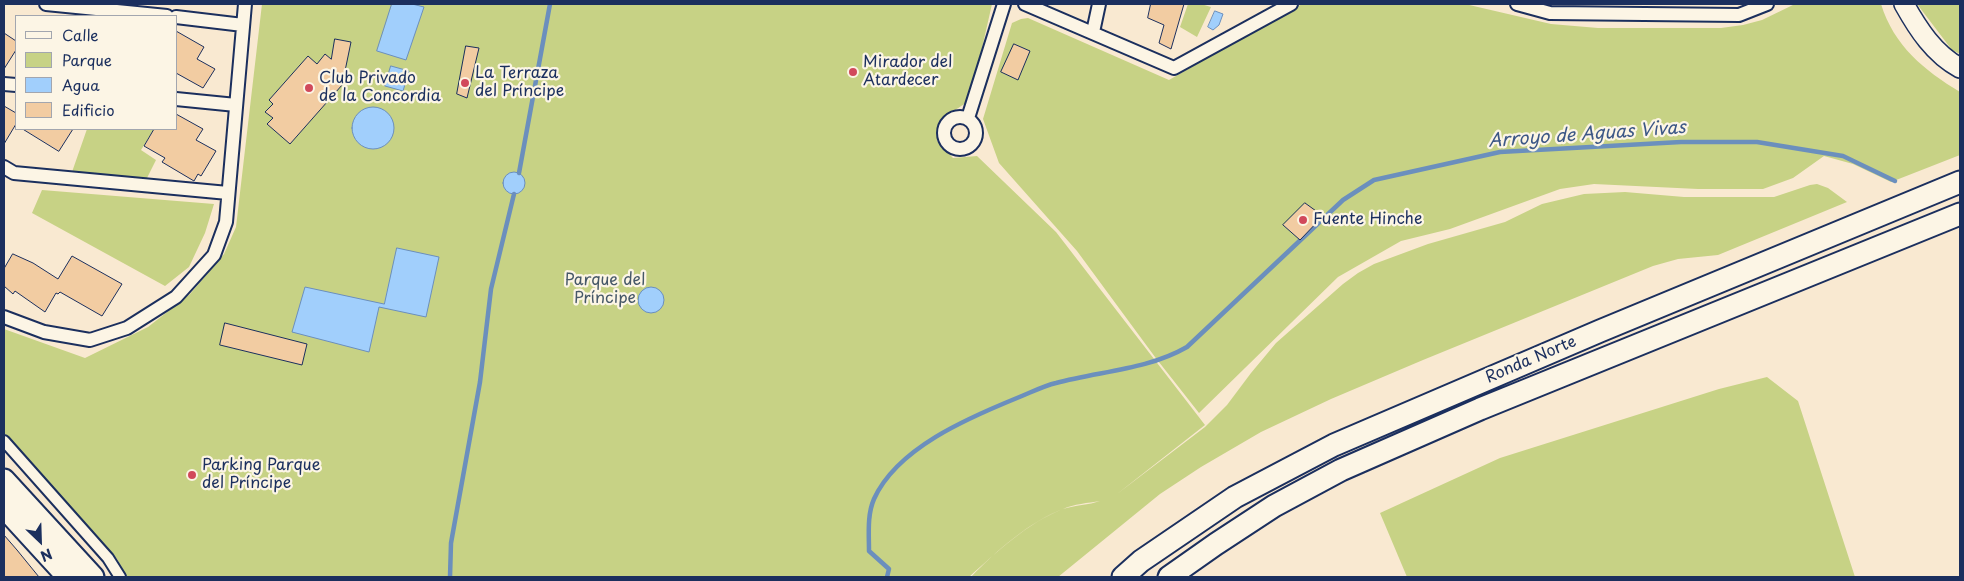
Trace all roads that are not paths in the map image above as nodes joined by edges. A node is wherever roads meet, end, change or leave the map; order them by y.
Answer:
1 (46, 4) edge
2 (244, 4) edge
3 (1004, 4) edge
4 (1025, 4) edge
5 (1099, 4) edge
6 (1291, 4) edge
7 (1517, 4) edge
8 (1767, 4) edge
9 (1904, 4) edge
10 (1689, 9) edge
11 (157, 15) edge
12 (178, 17) edge
13 (243, 25) junction
14 (1093, 32) junction
15 (1960, 68) edge
16 (178, 99) edge
17 (236, 105) junction
18 (968, 118) dead end
19 (4, 167) edge
20 (1960, 182) edge
21 (228, 193) junction
22 (1960, 214) edge
23 (4, 317) edge
24 (4, 441) edge
25 (4, 480) edge
26 (4, 507) edge
27 (68, 577) edge
28 (92, 577) edge
29 (120, 577) edge
30 (1123, 577) edge
31 (1169, 577) edge

1 - 11 street
2 - 13 street
3 - 18 street
4 - 14 street
5 - 14 street
6 - 14 street
7 - 10 street
8 - 10 street
9 - 15 main road
12 - 13 street
13 - 17 street
16 - 17 street
17 - 21 street
19 - 21 street
20 - 30 main road, Ronda Norte
21 - 23 street
22 - 31 main road, Ronda Norte
24 - 29 street
25 - 28 main road
26 - 27 main road

